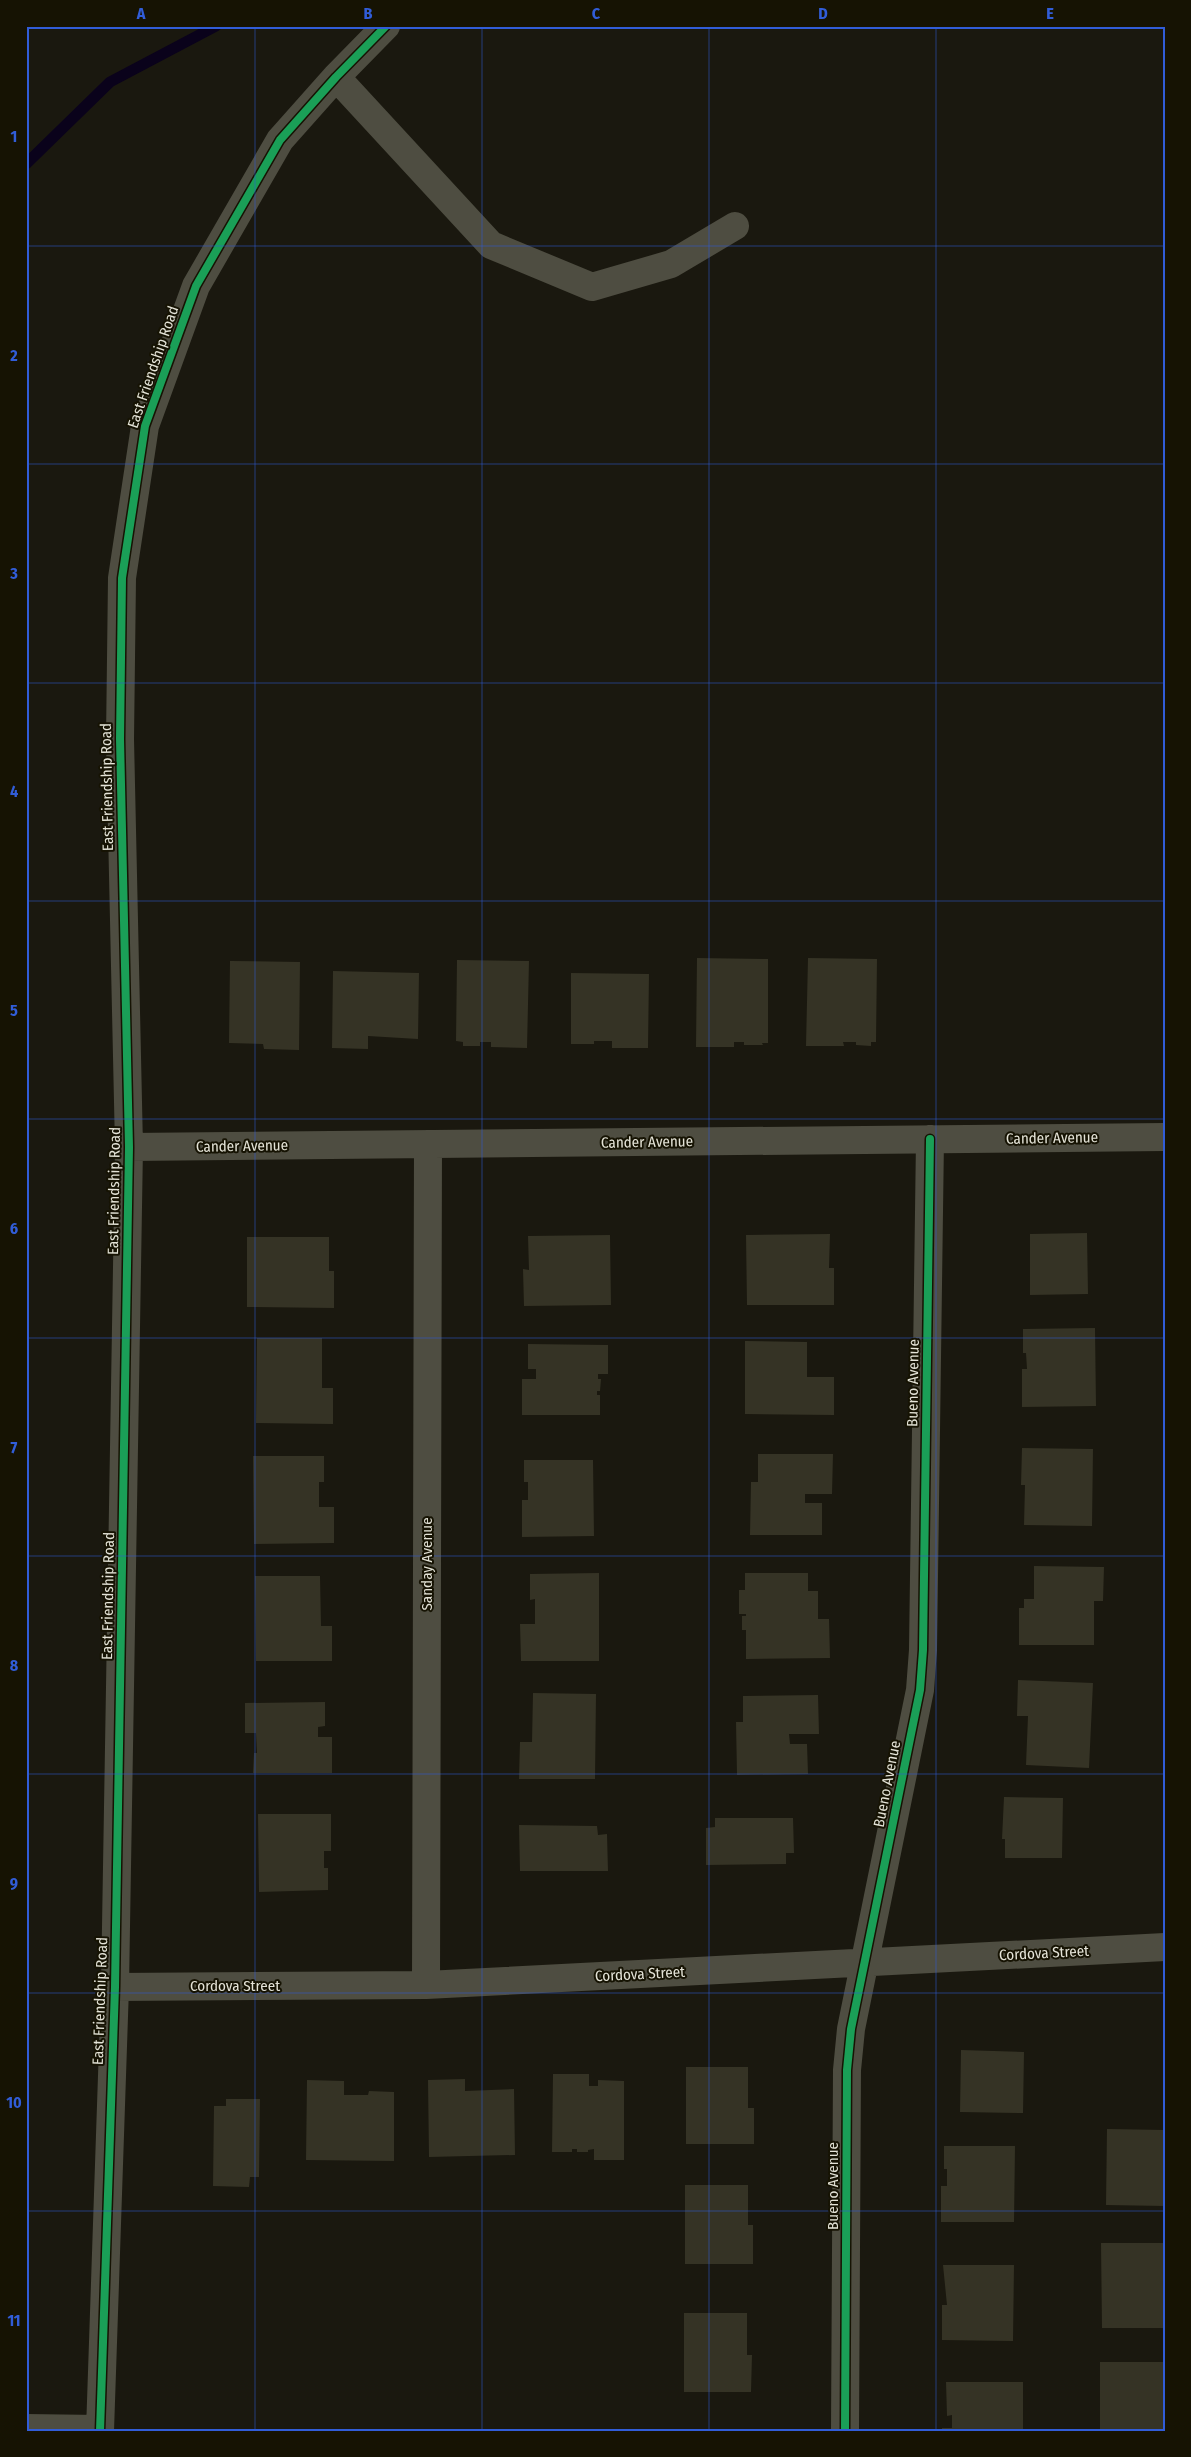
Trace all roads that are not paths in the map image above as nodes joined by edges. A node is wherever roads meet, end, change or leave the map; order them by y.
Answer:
1 (386, 26) edge
2 (336, 77) junction
3 (735, 226) dead end
4 (1165, 1137) edge
5 (930, 1139) junction
6 (428, 1144) junction
7 (129, 1147) junction
8 (1165, 1947) edge
9 (864, 1962) junction
10 (426, 1985) junction
11 (115, 1987) junction
12 (26, 2428) edge
13 (100, 2430) edge
14 (845, 2431) edge

1 - 2 street, East Friendship Road
2 - 3 street
2 - 7 street, East Friendship Road
4 - 5 street, Cander Avenue
5 - 6 street, Cander Avenue
5 - 9 street, Bueno Avenue
6 - 7 street, Cander Avenue
6 - 10 street, Sanday Avenue
7 - 11 street, East Friendship Road
8 - 9 street, Cordova Street
9 - 10 street, Cordova Street
9 - 14 street, Bueno Avenue
10 - 11 street, Cordova Street
11 - 13 street, East Friendship Road
12 - 13 street

